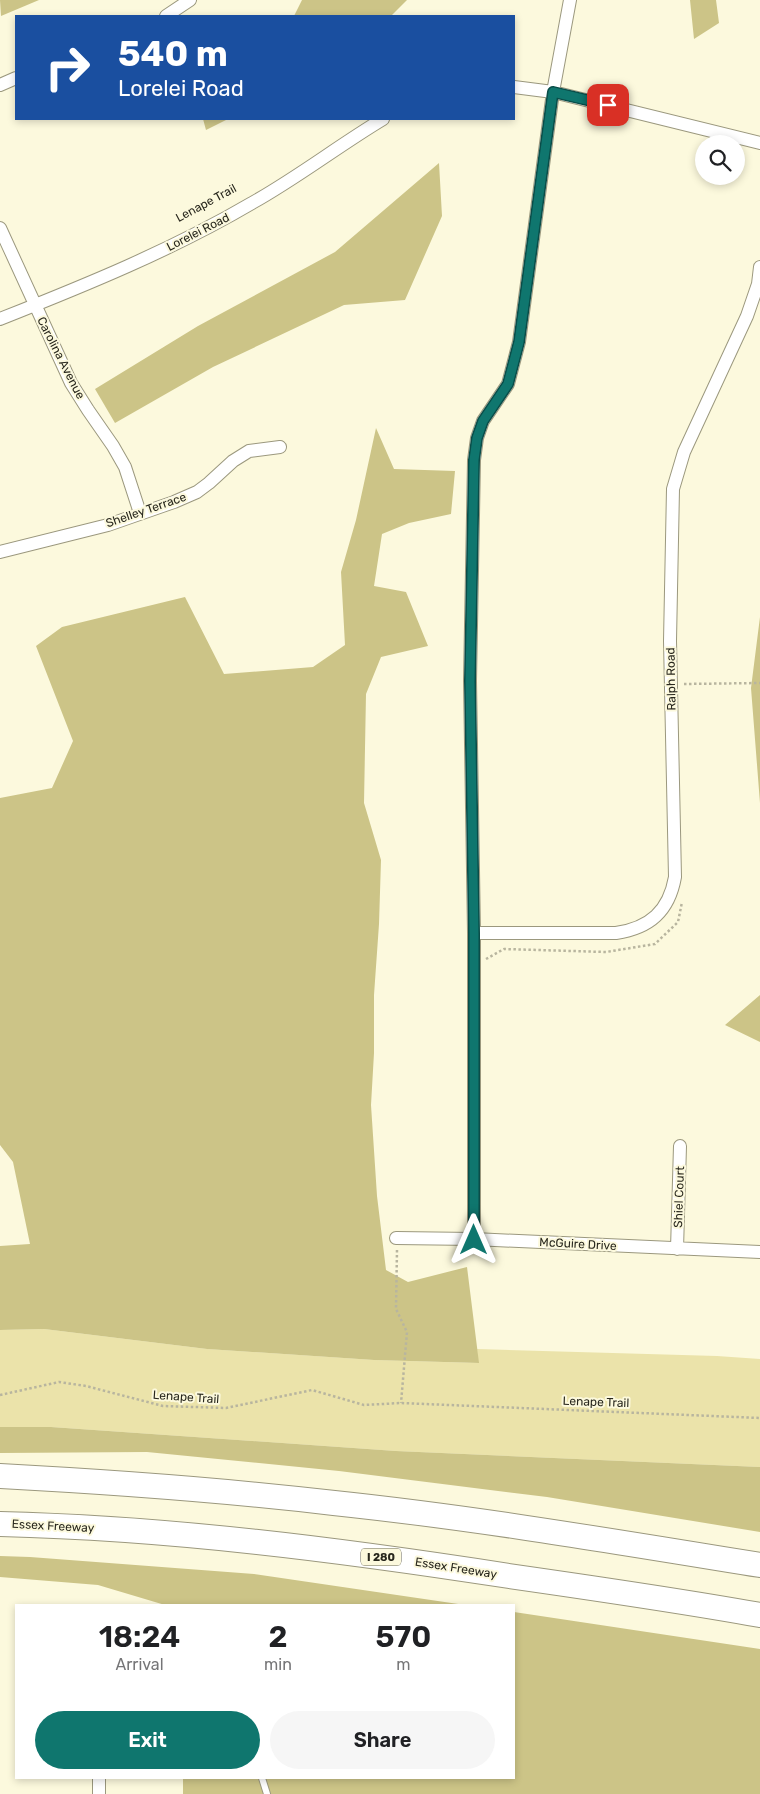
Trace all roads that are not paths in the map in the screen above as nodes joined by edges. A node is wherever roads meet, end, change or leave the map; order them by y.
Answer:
1 (190, 0) edge
2 (570, 0) edge
3 (168, 15) edge
4 (15, 78) edge
5 (0, 85) edge
6 (515, 87) edge
7 (553, 92) junction
8 (381, 120) edge
9 (760, 142) edge
10 (0, 228) edge
11 (760, 267) edge
12 (35, 305) junction
13 (0, 320) edge
14 (280, 447) dead end
15 (140, 513) junction
16 (0, 552) edge
17 (474, 933) junction
18 (680, 1146) dead end
19 (396, 1238) road end
20 (474, 1240) junction
21 (677, 1248) junction
22 (760, 1252) edge
23 (0, 1476) edge
24 (0, 1524) edge
25 (760, 1565) edge
26 (760, 1615) edge
27 (99, 1779) edge
28 (262, 1779) edge
29 (99, 1794) edge
30 (267, 1794) edge

1 - 3 street
2 - 7 street
4 - 5 street
6 - 7 street
7 - 9 street
7 - 17 street
8 - 12 street, Lorelei Road
10 - 12 street, Carolina Avenue
11 - 17 street, Ralph Road
12 - 13 street, Lorelei Road
12 - 15 street, Carolina Avenue
14 - 15 street, Shelley Terrace
15 - 16 street, Shelley Terrace
17 - 20 street
18 - 21 street, Shiel Court
19 - 20 street, McGuire Drive
20 - 21 street, McGuire Drive
21 - 22 street, McGuire Drive
23 - 25 highway
24 - 26 highway, Essex Freeway / I 280
27 - 29 street
28 - 30 lane

